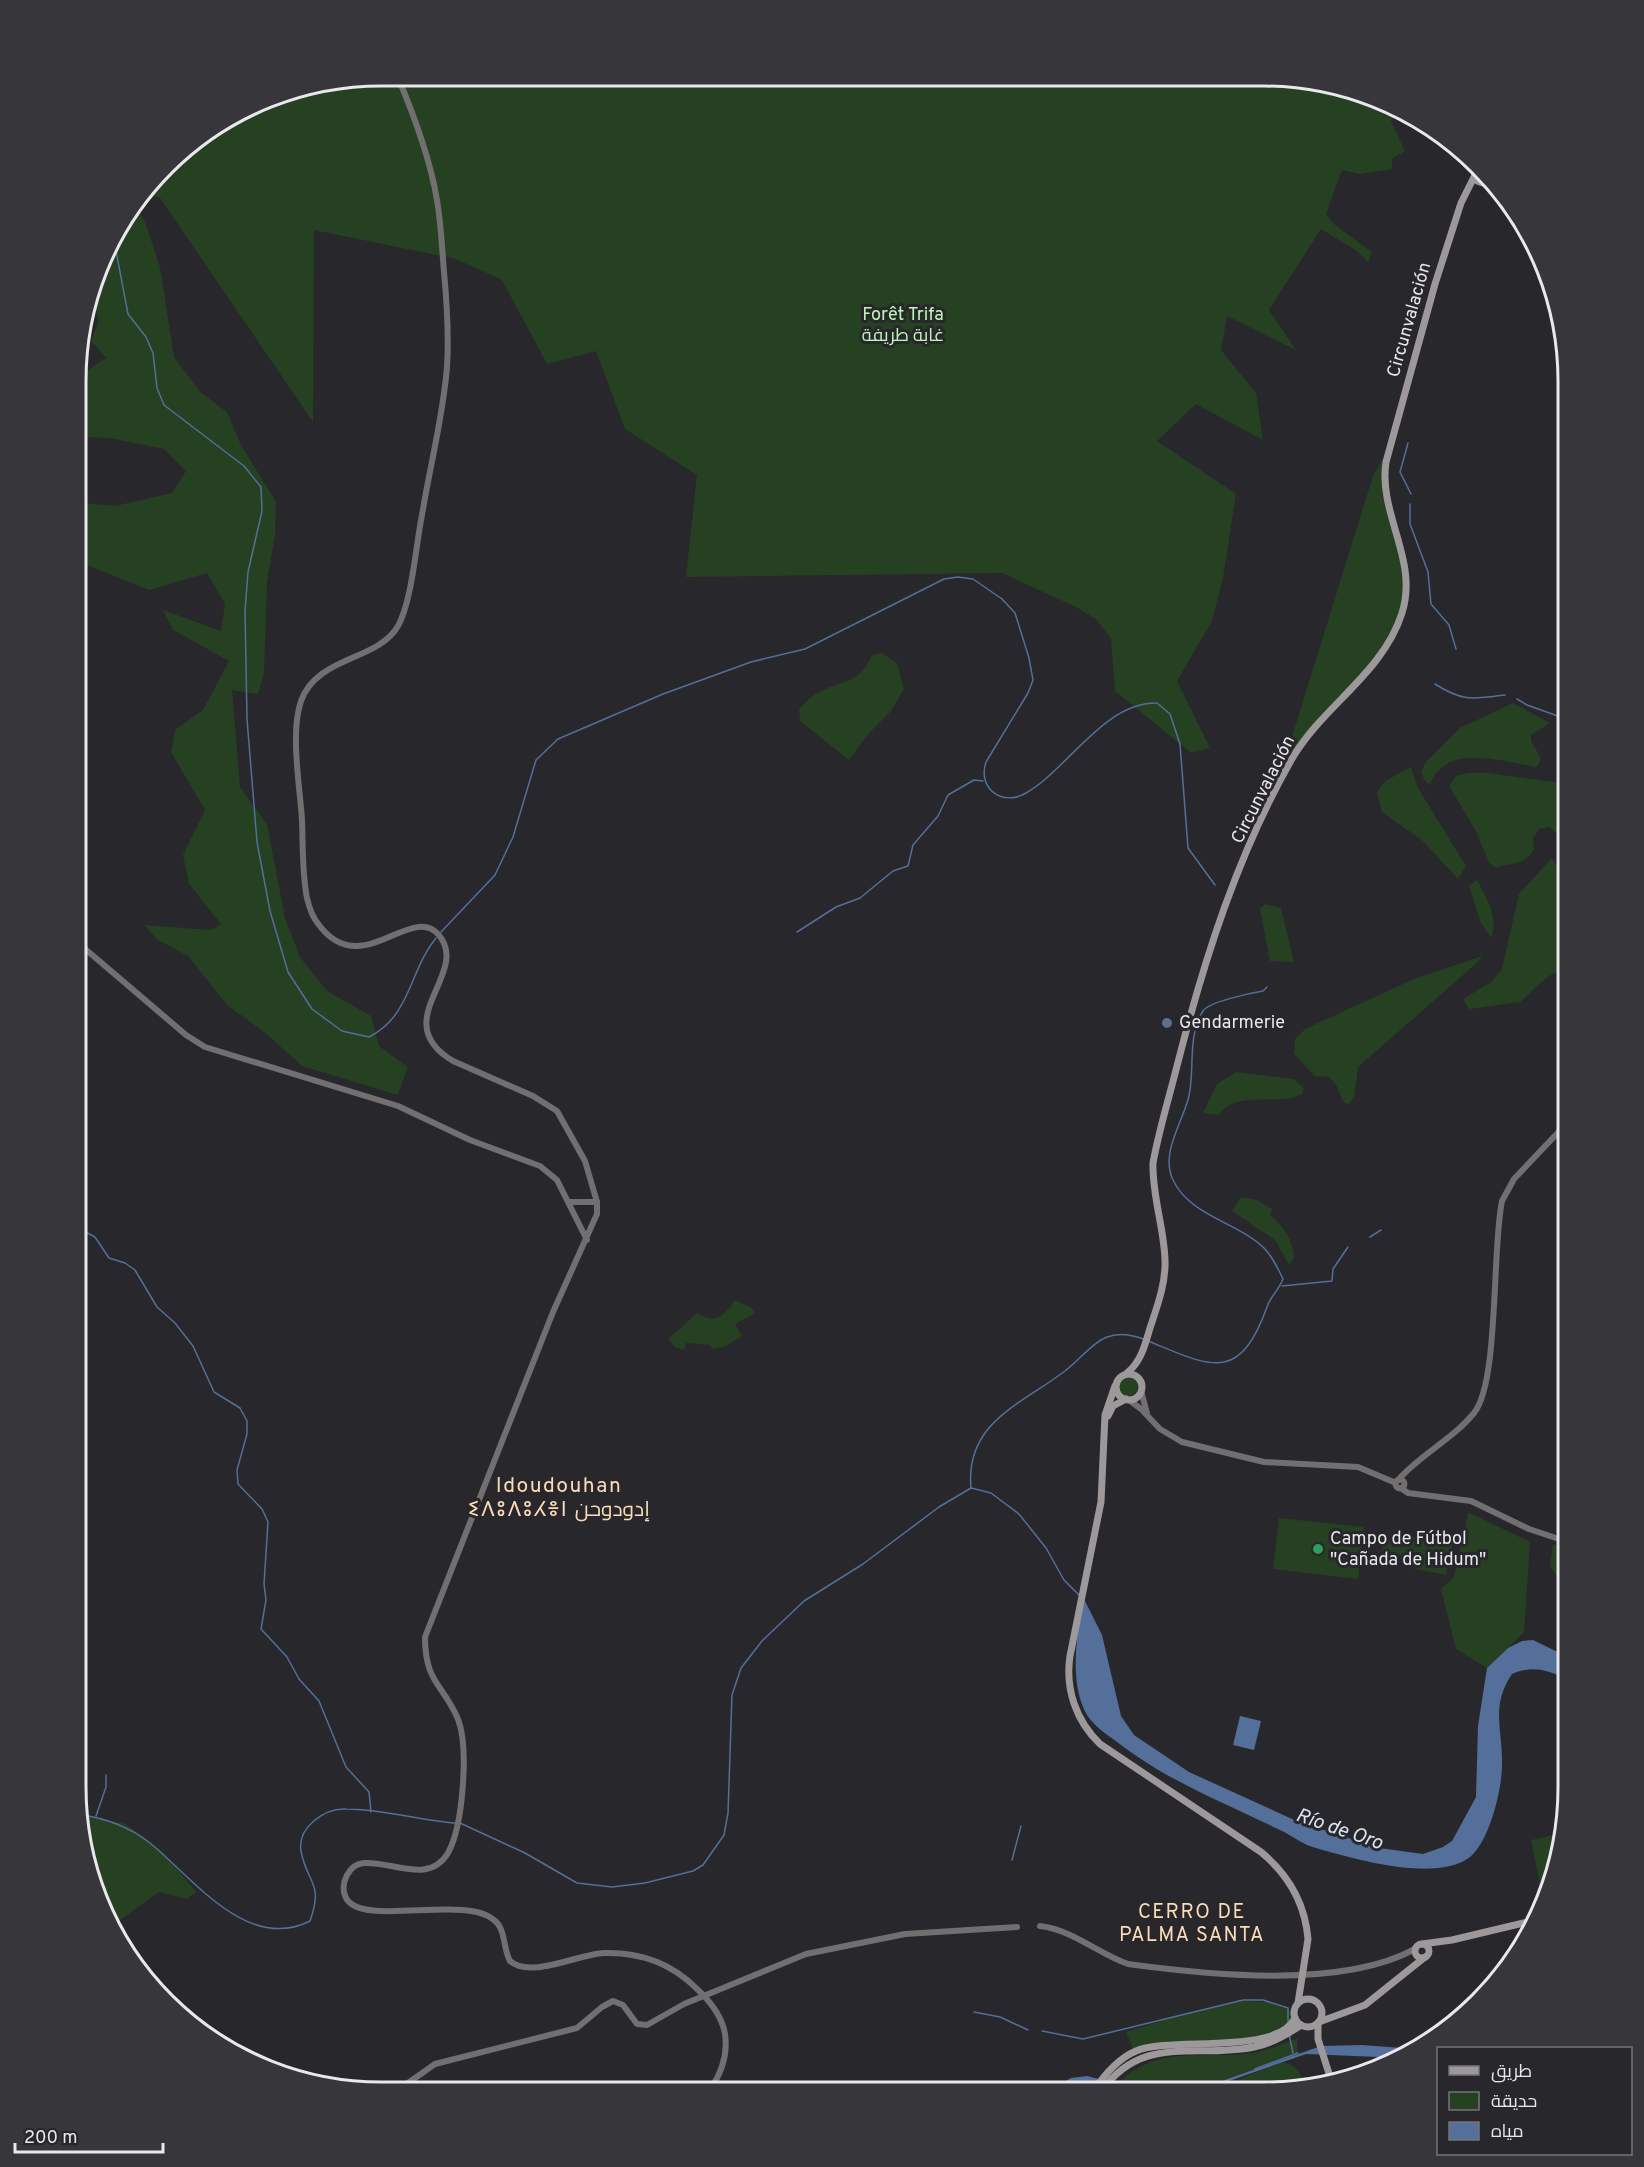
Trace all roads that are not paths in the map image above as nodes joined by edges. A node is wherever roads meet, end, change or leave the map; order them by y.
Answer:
1 (401, 86) edge
2 (1475, 175) joint
3 (1481, 181) edge
4 (1484, 185) edge
5 (1461, 203) junction
6 (86, 950) edge
7 (1558, 1133) edge
8 (569, 1202) junction
9 (597, 1202) junction
10 (587, 1240) junction
11 (1140, 1360) junction
12 (1127, 1373) junction
13 (1141, 1382) junction
14 (1115, 1386) junction
15 (1141, 1391) junction
16 (1127, 1400) junction
17 (1148, 1416) junction
18 (1105, 1428) junction
19 (1401, 1484) junction
20 (1558, 1539) edge
21 (1525, 1923) edge
22 (1040, 1926) dead end
23 (1017, 1927) dead end
24 (1452, 1940) junction
25 (1422, 1944) junction
26 (1415, 1952) junction
27 (1426, 1956) junction
28 (1408, 1972) junction
29 (1302, 1988) junction
30 (704, 1995) junction
31 (1310, 2000) junction
32 (1298, 2003) junction
33 (1322, 2013) junction
34 (1294, 2018) junction
35 (1334, 2018) junction
36 (1318, 2023) junction
37 (1304, 2026) junction
38 (1289, 2029) junction
39 (1318, 2039) junction
40 (1330, 2074) edge
41 (409, 2082) edge
42 (714, 2082) edge
43 (1104, 2082) edge

1 - 9 street
2 - 3 main road
2 - 5 main road, Circunvalación
4 - 5 main road
5 - 11 main road, Circunvalación
6 - 8 street
7 - 19 street
8 - 9 street
8 - 10 street
9 - 10 street
10 - 30 street
11 - 12 main road
11 - 13 main road
12 - 13 main road
12 - 14 main road
13 - 15 main road
14 - 16 main road
14 - 18 main road
15 - 16 main road
15 - 17 street
16 - 17 street
16 - 18 main road
17 - 19 street
18 - 29 main road
19 - 20 street
21 - 24 main road
22 - 26 street
23 - 30 street
24 - 25 main road
24 - 27 main road
25 - 26 main road
25 - 27 main road
26 - 27 main road
26 - 28 main road
27 - 28 main road
28 - 35 main road
29 - 31 main road
29 - 32 main road
30 - 41 street
30 - 42 street
31 - 32 main road
31 - 33 main road
32 - 34 main road
33 - 35 main road
33 - 36 main road
34 - 37 main road
34 - 38 main road
35 - 36 main road
36 - 37 main road
36 - 39 main road
37 - 38 main road
37 - 39 main road
38 - 43 main road
39 - 40 main road

